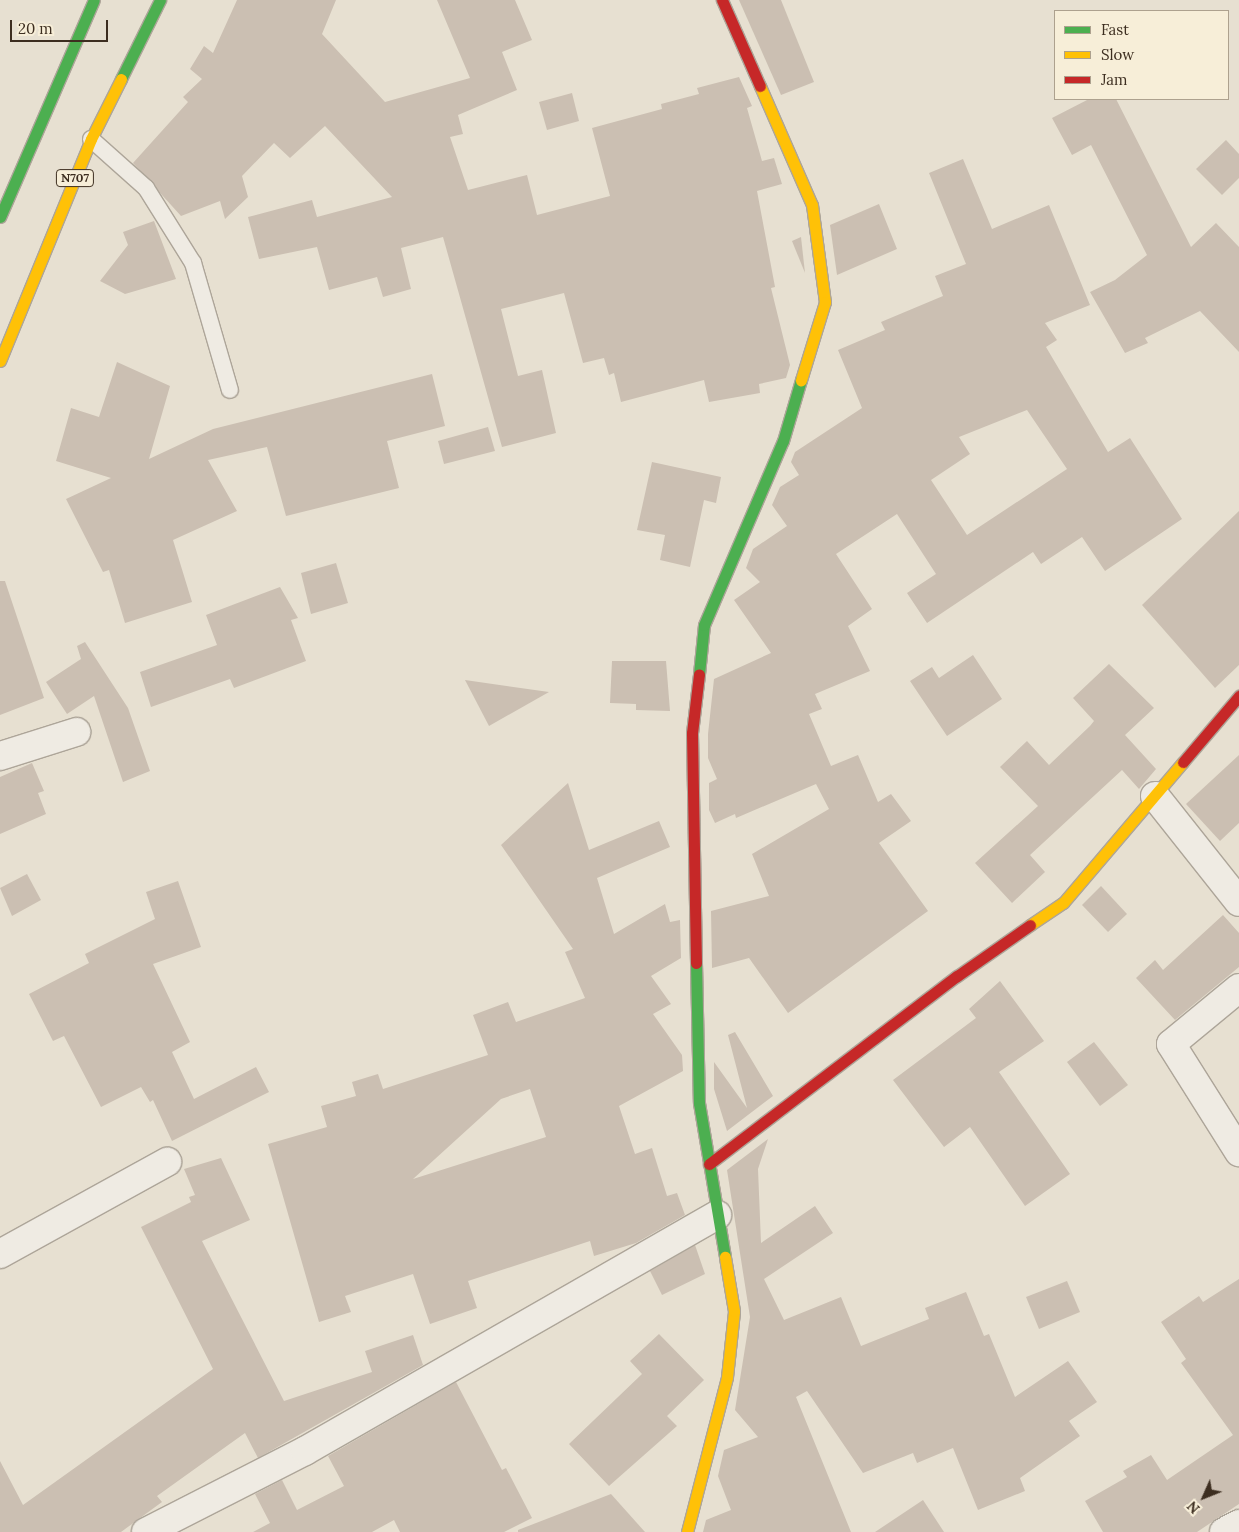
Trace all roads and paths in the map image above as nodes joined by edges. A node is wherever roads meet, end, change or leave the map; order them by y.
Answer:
1 (94, 0) edge
2 (160, 0) edge
3 (722, 0) edge
4 (91, 139) junction
5 (0, 217) edge
6 (0, 361) edge
7 (230, 390) dead end
8 (1239, 696) edge
9 (76, 732) dead end
10 (0, 756) edge
11 (1155, 796) junction
12 (1239, 902) edge
13 (1239, 988) edge
14 (1239, 1152) edge
15 (166, 1162) dead end
16 (709, 1164) junction
17 (718, 1215) junction
18 (0, 1254) edge
19 (1239, 1524) edge
20 (146, 1532) edge
21 (687, 1532) edge
22 (1224, 1532) edge

1 - 5 main road
2 - 4 main road, N707
3 - 16 main road
4 - 6 main road, N707
4 - 7 lane
8 - 11 main road
9 - 10 street
11 - 12 street
11 - 16 main road
13 - 14 street
15 - 18 street
16 - 17 main road
17 - 20 street
17 - 21 main road
19 - 22 street

